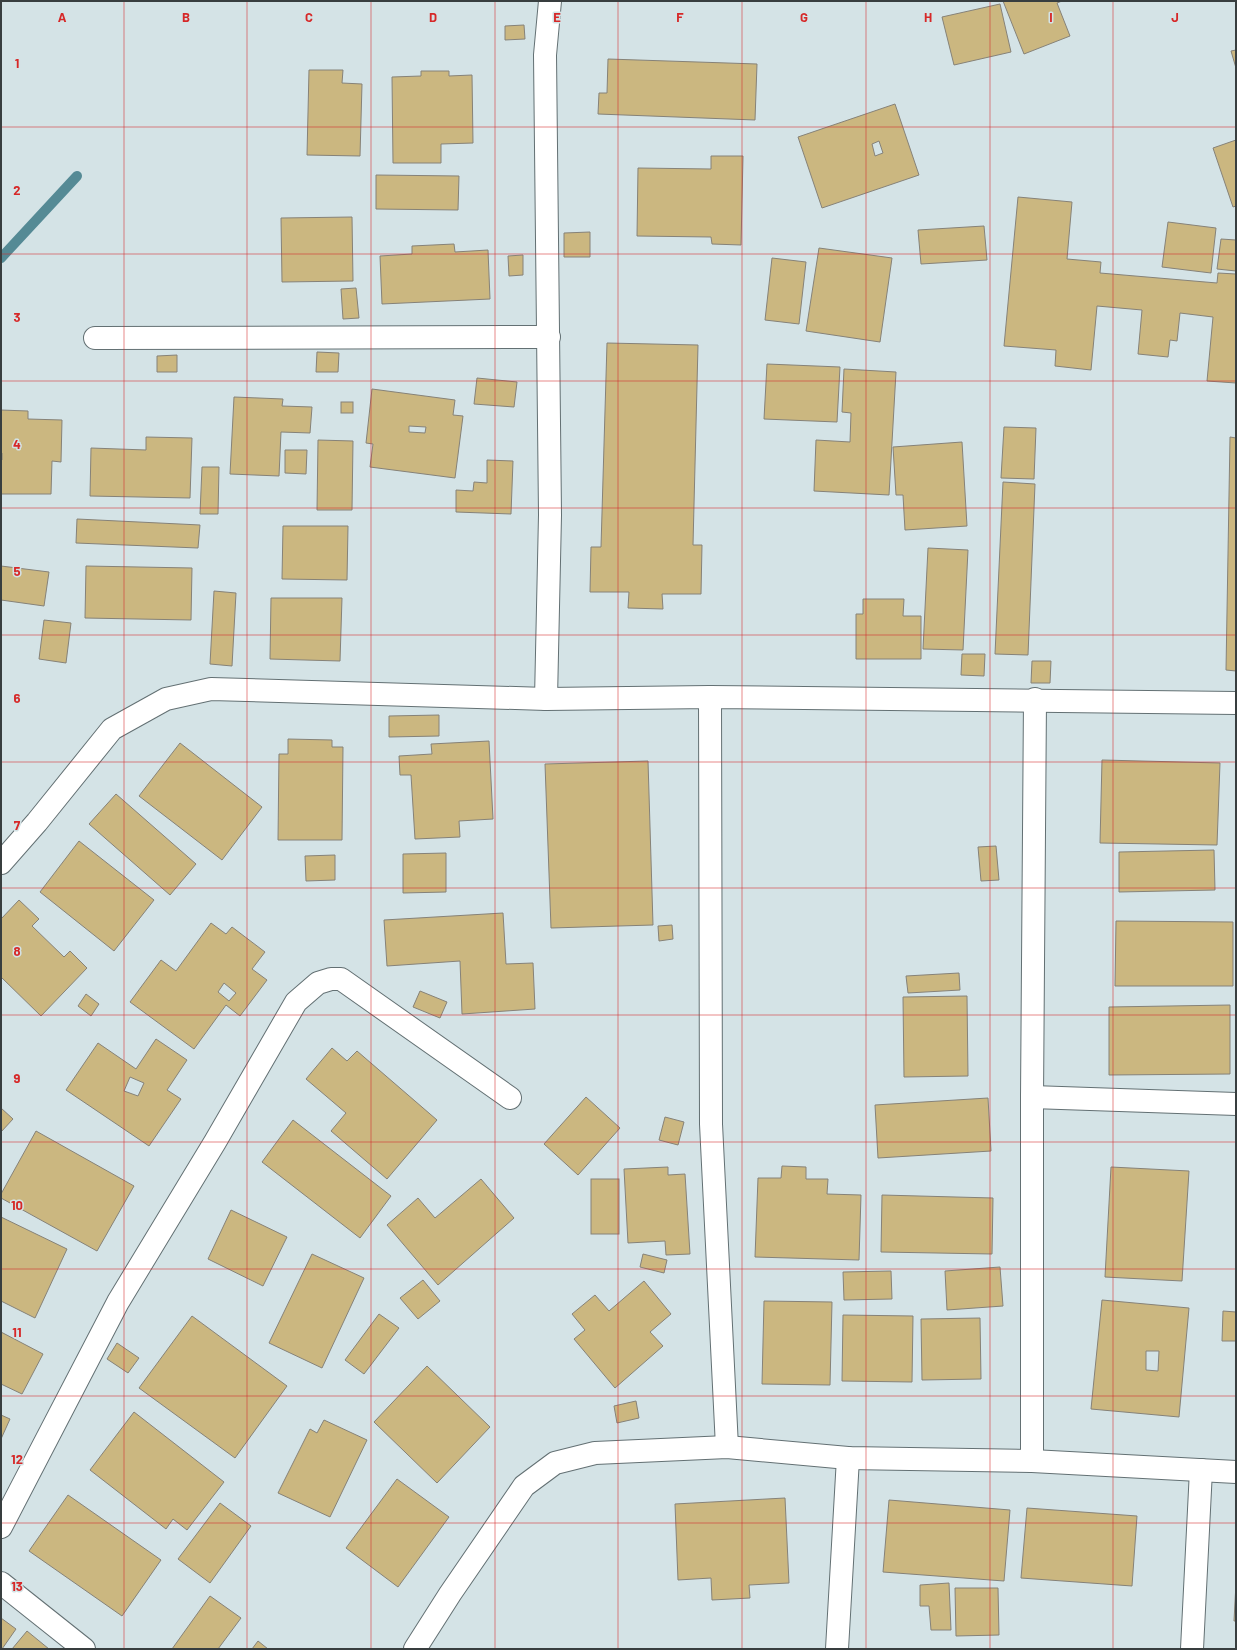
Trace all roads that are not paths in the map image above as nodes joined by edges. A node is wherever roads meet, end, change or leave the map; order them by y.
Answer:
1 (550, 1) edge
2 (549, 337) junction
3 (95, 338) dead end
4 (710, 697) junction
5 (546, 699) junction
6 (1035, 699) junction
7 (1236, 702) edge
8 (1, 863) edge
9 (1032, 1097) junction
10 (510, 1098) dead end
11 (1236, 1104) edge
12 (727, 1447) junction
13 (848, 1458) junction
14 (1032, 1461) junction
15 (1201, 1470) junction
16 (1236, 1472) edge
17 (1, 1527) edge
18 (1, 1583) edge
19 (84, 1649) edge
20 (414, 1649) edge
21 (837, 1649) edge
22 (1192, 1649) edge

1 - 2 street
2 - 3 street
2 - 5 street
4 - 5 street
4 - 6 street
4 - 12 street
5 - 8 street
6 - 7 street
6 - 9 street
9 - 11 street
9 - 14 street
10 - 17 street
12 - 13 street
12 - 20 street
13 - 14 street
13 - 21 street
14 - 15 street
15 - 16 street
15 - 22 street
18 - 19 street

